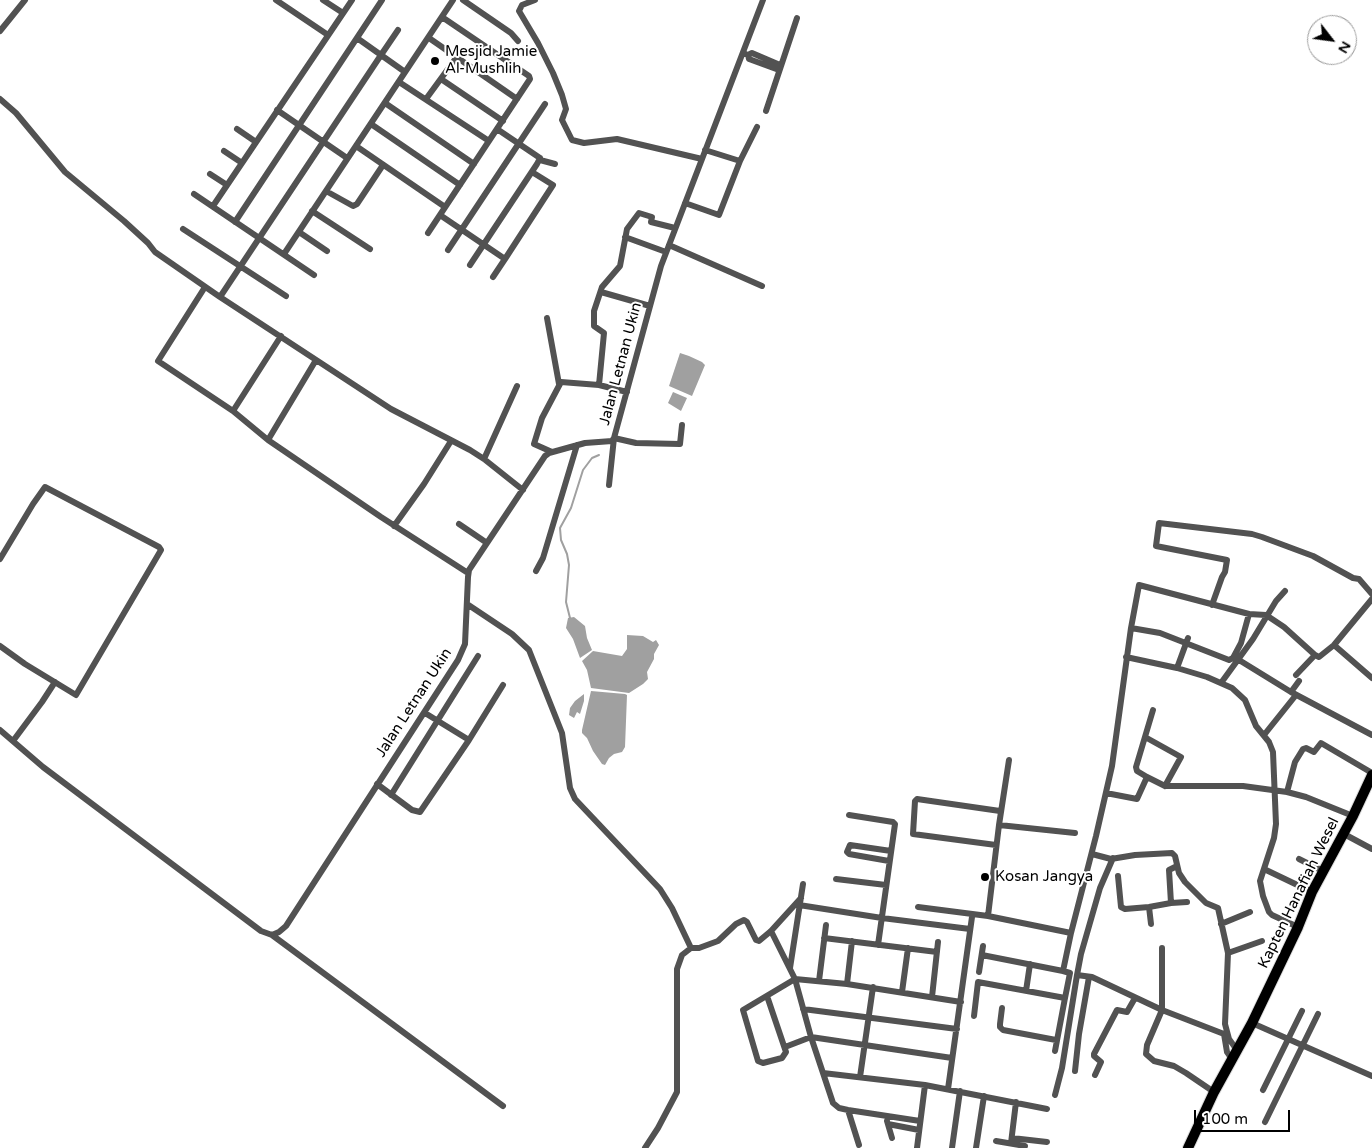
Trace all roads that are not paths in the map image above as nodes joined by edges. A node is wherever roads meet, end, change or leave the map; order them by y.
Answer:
1 (25, 0) edge
2 (276, 0) edge
3 (323, 0) edge
4 (352, 0) edge
5 (382, 0) edge
6 (453, 0) edge
7 (463, 0) edge
8 (534, 0) edge
9 (763, 0) edge
10 (343, 13) junction
11 (442, 17) junction
12 (797, 18) dead end
13 (398, 30) dead end
14 (0, 32) edge
15 (328, 35) junction
16 (357, 38) junction
17 (428, 38) junction
18 (518, 41) dead end
19 (745, 54) junction
20 (381, 55) junction
21 (456, 58) junction
22 (780, 67) junction
23 (405, 72) junction
24 (441, 79) junction
25 (399, 82) junction
26 (0, 99) edge
27 (426, 99) junction
28 (518, 99) junction
29 (385, 104) junction
30 (545, 104) dead end
31 (277, 110) junction
32 (766, 111) dead end
33 (503, 121) junction
34 (371, 124) junction
35 (300, 125) junction
36 (757, 127) dead end
37 (237, 128) dead end
38 (498, 129) junction
39 (324, 141) junction
40 (489, 141) junction
41 (256, 142) junction
42 (519, 143) junction
43 (356, 146) junction
44 (705, 150) junction
45 (224, 151) dead end
46 (347, 158) junction
47 (540, 158) junction
48 (702, 159) junction
49 (740, 161) junction
50 (242, 163) junction
51 (474, 164) junction
52 (555, 164) dead end
53 (383, 165) junction
54 (532, 172) junction
55 (210, 174) dead end
56 (227, 185) junction
57 (460, 185) junction
58 (326, 190) junction
59 (194, 194) dead end
60 (685, 203) junction
61 (212, 206) junction
62 (445, 208) junction
63 (312, 211) junction
64 (440, 215) junction
65 (236, 222) junction
66 (675, 228) junction
67 (183, 229) dead end
68 (461, 230) junction
69 (298, 232) junction
70 (428, 233) dead end
71 (625, 237) junction
72 (259, 238) junction
73 (484, 244) junction
74 (370, 249) dead end
75 (667, 249) junction
76 (448, 250) dead end
77 (327, 251) dead end
78 (284, 254) junction
79 (505, 258) junction
80 (470, 265) dead end
81 (240, 266) junction
82 (314, 275) dead end
83 (493, 277) dead end
84 (762, 286) dead end
85 (205, 287) junction
86 (601, 292) junction
87 (286, 296) dead end
88 (220, 297) junction
89 (650, 306) junction
90 (547, 318) dead end
91 (281, 336) junction
92 (316, 360) junction
93 (559, 384) junction
94 (599, 385) junction
95 (517, 386) dead end
96 (627, 392) junction
97 (233, 411) junction
98 (682, 426) dead end
99 (614, 438) junction
100 (268, 440) junction
101 (451, 441) junction
102 (577, 445) junction
103 (552, 452) junction
104 (484, 459) junction
105 (609, 485) dead end
106 (523, 490) junction
107 (459, 524) dead end
108 (394, 526) junction
109 (487, 543) junction
110 (0, 559) edge
111 (536, 571) dead end
112 (468, 573) junction
113 (1285, 591) dead end
114 (1372, 594) edge
115 (1372, 599) edge
116 (467, 604) junction
117 (1212, 605) junction
118 (1249, 614) junction
119 (1266, 615) junction
120 (1131, 628) junction
121 (1187, 641) junction
122 (1334, 645) junction
123 (0, 646) edge
124 (1315, 655) junction
125 (478, 656) dead end
126 (1126, 656) junction
127 (1238, 660) junction
128 (1177, 668) junction
129 (1372, 678) edge
130 (55, 682) junction
131 (1219, 682) junction
132 (503, 685) dead end
133 (1294, 693) junction
134 (1153, 710) dead end
135 (424, 713) junction
136 (438, 721) junction
137 (0, 730) edge
138 (1264, 735) junction
139 (1372, 735) edge
140 (1145, 737) junction
141 (469, 740) junction
142 (13, 741) junction
143 (1009, 760) dead end
144 (1372, 774) edge
145 (1148, 777) junction
146 (377, 784) junction
147 (1166, 786) junction
148 (1275, 789) junction
149 (1369, 791) edge
150 (1288, 792) junction
151 (1106, 793) junction
152 (391, 795) junction
153 (1000, 811) junction
154 (849, 815) dead end
155 (1353, 816) junction
156 (999, 825) junction
157 (1075, 833) dead end
158 (1344, 834) junction
159 (996, 845) junction
160 (1372, 849) edge
161 (891, 851) junction
162 (1092, 854) junction
163 (1112, 858) junction
164 (1300, 859) dead end
165 (890, 860) junction
166 (1177, 866) junction
167 (1264, 869) junction
168 (1323, 871) junction
169 (1118, 876) dead end
170 (836, 879) dead end
171 (803, 884) dead end
172 (886, 885) junction
173 (1312, 892) junction
174 (800, 901) junction
175 (1187, 902) dead end
176 (1171, 903) junction
177 (918, 907) dead end
178 (1149, 907) junction
179 (1250, 912) dead end
180 (988, 916) junction
181 (972, 917) dead end
182 (882, 918) junction
183 (1151, 924) dead end
184 (1221, 924) junction
185 (826, 926) dead end
186 (1298, 927) junction
187 (970, 929) junction
188 (771, 931) junction
189 (1071, 933) junction
190 (272, 934) junction
191 (824, 938) junction
192 (852, 941) junction
193 (1262, 941) dead end
194 (938, 942) dead end
195 (878, 945) junction
196 (983, 946) dead end
197 (691, 948) junction
198 (908, 948) junction
199 (1162, 948) dead end
200 (937, 952) junction
201 (1228, 954) junction
202 (982, 955) junction
203 (1030, 964) junction
204 (790, 968) junction
205 (1063, 970) junction
206 (979, 972) dead end
207 (1077, 975) junction
208 (1089, 977) junction
209 (795, 979) junction
210 (819, 981) junction
211 (847, 984) junction
212 (873, 987) junction
213 (1026, 991) junction
214 (902, 992) junction
215 (768, 996) junction
216 (932, 997) junction
217 (1065, 998) junction
218 (1135, 998) junction
219 (961, 1002) junction
220 (1002, 1008) dead end
221 (803, 1009) junction
222 (1162, 1010) junction
223 (1302, 1011) dead end
224 (1318, 1014) dead end
225 (974, 1016) dead end
226 (869, 1017) junction
227 (1252, 1023) junction
228 (956, 1029) junction
229 (811, 1037) junction
230 (1056, 1040) junction
231 (1289, 1040) junction
232 (864, 1045) junction
233 (1301, 1046) junction
234 (785, 1047) junction
235 (1237, 1050) junction
236 (1055, 1051) dead end
237 (952, 1058) junction
238 (1232, 1059) junction
239 (1075, 1070) dead end
240 (822, 1073) junction
241 (1095, 1075) dead end
242 (1372, 1076) edge
243 (860, 1078) junction
244 (925, 1085) junction
245 (948, 1089) junction
246 (1263, 1090) dead end
247 (960, 1091) junction
248 (1214, 1092) junction
249 (1055, 1095) dead end
250 (984, 1096) junction
251 (1016, 1102) junction
252 (504, 1106) dead end
253 (1047, 1109) dead end
254 (848, 1110) junction
255 (884, 1115) junction
256 (920, 1121) junction
257 (1265, 1122) dead end
258 (888, 1124) junction
259 (919, 1130) junction
260 (892, 1138) dead end
261 (1011, 1140) junction
262 (996, 1141) dead end
263 (1047, 1142) dead end
264 (859, 1145) dead end
265 (1025, 1145) edge
266 (645, 1148) edge
267 (916, 1148) edge
268 (952, 1148) edge
269 (976, 1148) edge
270 (1188, 1148) edge

1 - 14 street
2 - 15 street
3 - 10 street
4 - 10 street
5 - 16 street
6 - 11 street
7 - 18 street
8 - 48 street
9 - 19 street, Jalan Letnan Ukin
10 - 15 street
11 - 17 street
11 - 28 street
12 - 22 street
13 - 20 street
15 - 31 street
16 - 20 street
16 - 35 street
17 - 21 street
17 - 23 street
19 - 22 street
19 - 44 street, Jalan Letnan Ukin
20 - 23 street
20 - 39 street
21 - 24 street
21 - 28 street
22 - 32 street
23 - 25 street
24 - 27 street
24 - 33 street
25 - 27 street
25 - 29 street
26 - 85 street
27 - 40 street
28 - 33 street
29 - 34 street
29 - 51 street
30 - 42 street
31 - 35 street
31 - 41 street
33 - 38 street
34 - 43 street
34 - 57 street
35 - 39 street
35 - 65 street
36 - 49 street
37 - 41 street
38 - 40 street
38 - 42 street
39 - 46 street
39 - 72 street
40 - 51 street
41 - 50 street
42 - 47 street
42 - 68 street
43 - 46 street
43 - 53 street
44 - 48 street, Jalan Letnan Ukin
44 - 49 street
45 - 50 street
46 - 58 street
47 - 52 street
47 - 54 street
48 - 60 street, Jalan Letnan Ukin
49 - 60 street
50 - 56 street
51 - 57 street
53 - 58 street
53 - 62 street
54 - 73 street
54 - 79 street
55 - 56 street
56 - 61 street
57 - 62 street
58 - 63 street
59 - 61 street
60 - 66 street, Jalan Letnan Ukin
61 - 65 street
62 - 64 street
63 - 69 street
63 - 74 street
64 - 68 street
64 - 70 street
65 - 72 street
66 - 71 street
66 - 75 street, Jalan Letnan Ukin
67 - 81 street
68 - 73 street
68 - 76 street
69 - 77 street
69 - 78 street
71 - 75 street
71 - 86 street
72 - 78 street
72 - 81 street
73 - 79 street
73 - 80 street
75 - 84 street
75 - 89 street, Jalan Letnan Ukin
78 - 82 street
79 - 83 street
81 - 87 street
81 - 88 street
85 - 88 street
85 - 97 street
86 - 89 street
86 - 94 street
88 - 91 street
89 - 96 street, Jalan Letnan Ukin
90 - 93 street
91 - 92 street
91 - 97 street
92 - 100 street
92 - 101 street
93 - 94 street
93 - 103 street
94 - 96 street
95 - 104 street
96 - 99 street, Jalan Letnan Ukin
97 - 100 street
98 - 99 street
99 - 102 street, Jalan Letnan Ukin
99 - 105 street
100 - 108 street
101 - 104 street
101 - 108 street
102 - 103 street, Jalan Letnan Ukin
102 - 111 street
103 - 106 street
104 - 106 street
106 - 109 street
107 - 109 street
108 - 112 street
109 - 112 street
110 - 130 street
112 - 116 street, Jalan Letnan Ukin
113 - 119 street
114 - 117 street
115 - 122 street
116 - 135 street, Jalan Letnan Ukin
116 - 197 street
117 - 118 street
117 - 120 street
118 - 119 street
118 - 121 street
119 - 124 street
119 - 127 street
120 - 121 street
120 - 126 street
121 - 128 street
122 - 124 street
122 - 129 street
123 - 130 street
124 - 133 street
125 - 136 street
126 - 128 street
126 - 151 street
127 - 131 street
127 - 133 street
128 - 131 street
130 - 142 street
131 - 138 street
132 - 141 street
133 - 138 street
133 - 139 street
134 - 140 street
135 - 136 street
135 - 146 street, Jalan Letnan Ukin
136 - 141 street
136 - 152 street
137 - 142 street
138 - 148 street
140 - 145 street
140 - 147 street
141 - 152 street
142 - 190 street
143 - 153 street
144 - 149 main road, Kapten Hanafiah Wesel
144 - 150 street
145 - 147 street
145 - 151 street
146 - 152 street
146 - 190 street, Jalan Letnan Ukin
147 - 148 street
148 - 150 street
148 - 167 street
149 - 155 main road, Kapten Hanafiah Wesel
150 - 155 street
151 - 162 street
153 - 156 street
153 - 159 street
154 - 161 street
155 - 158 main road, Kapten Hanafiah Wesel
156 - 157 street
156 - 159 street
158 - 160 street
158 - 168 main road, Kapten Hanafiah Wesel
159 - 180 street
161 - 165 street
161 - 165 street
162 - 163 street
162 - 189 street
163 - 166 street
163 - 207 street
164 - 168 street
165 - 172 street
166 - 176 street
166 - 184 street
167 - 173 street
167 - 186 street
168 - 173 main road, Kapten Hanafiah Wesel
169 - 178 street
170 - 172 street
171 - 174 street
172 - 182 street
173 - 186 main road, Kapten Hanafiah Wesel
174 - 182 street
174 - 188 street
174 - 204 street
175 - 176 street
176 - 178 street
177 - 180 street
178 - 183 street
179 - 184 street
180 - 189 street
181 - 187 street
182 - 187 street
182 - 195 street
184 - 201 street
185 - 191 street
186 - 227 main road, Kapten Hanafiah Wesel
187 - 219 street
188 - 197 street
188 - 204 street
189 - 205 street
190 - 252 street
191 - 192 street
191 - 210 street
192 - 195 street
192 - 211 street
193 - 201 street
194 - 200 street
195 - 198 street
196 - 202 street
197 - 266 street
198 - 200 street
198 - 214 street
199 - 222 street
200 - 216 street
201 - 235 street
202 - 203 street
202 - 206 street
203 - 205 street
203 - 213 street
204 - 209 street
205 - 217 street
207 - 208 street
207 - 249 street
208 - 218 street
208 - 239 street
209 - 210 street
209 - 215 street
209 - 221 street
210 - 211 street
211 - 212 street
212 - 214 street
212 - 226 street
213 - 217 street
213 - 225 street
214 - 216 street
215 - 234 street
215 - 234 street
216 - 219 street
217 - 230 street
218 - 222 street
218 - 241 street
219 - 228 street
220 - 230 street
221 - 226 street
221 - 229 street
222 - 238 street
222 - 248 street
223 - 231 street
224 - 233 street
226 - 228 street
226 - 232 street
227 - 231 street
227 - 235 main road, Kapten Hanafiah Wesel
228 - 237 street
229 - 232 street
229 - 234 street
229 - 240 street
230 - 236 street
231 - 233 street
231 - 246 street
232 - 237 street
232 - 243 street
233 - 242 street
233 - 257 street
235 - 238 main road, Kapten Hanafiah Wesel
237 - 245 street
238 - 248 main road, Kapten Hanafiah Wesel
240 - 243 street
240 - 254 street
243 - 244 street
244 - 245 street
244 - 256 street
245 - 247 street
247 - 250 street
247 - 268 street
248 - 270 main road, Kapten Hanafiah Wesel
250 - 251 street
250 - 269 street
251 - 253 street
251 - 261 street
254 - 255 street
254 - 264 street
255 - 256 street
255 - 258 street
256 - 259 street
258 - 259 street
258 - 260 street
259 - 267 street
261 - 262 street
261 - 265 street
263 - 265 street

